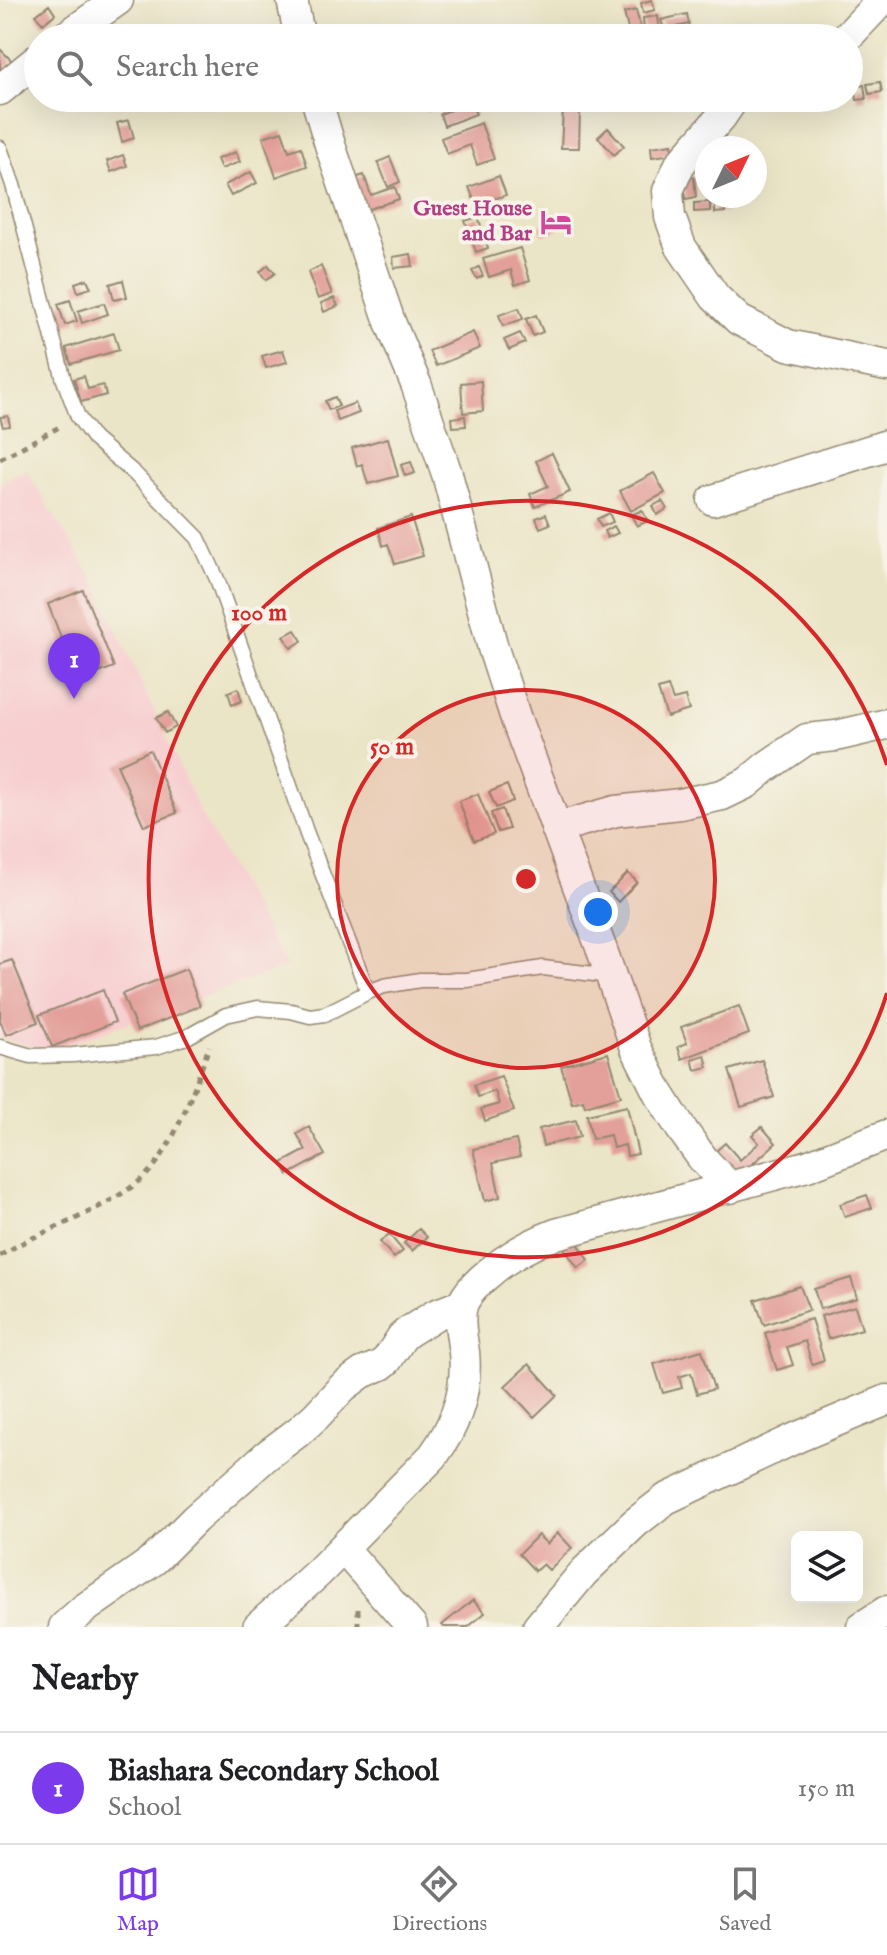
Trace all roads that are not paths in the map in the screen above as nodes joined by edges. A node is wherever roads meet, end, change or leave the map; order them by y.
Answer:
1 (118, 0) edge
2 (292, 0) edge
3 (882, 0) edge
4 (84, 24) edge
5 (297, 24) edge
6 (859, 24) edge
7 (24, 70) edge
8 (0, 90) edge
9 (320, 112) edge
10 (724, 112) edge
11 (0, 148) edge
12 (887, 366) edge
13 (887, 445) edge
14 (713, 500) dead end
15 (887, 724) edge
16 (556, 828) junction
17 (612, 976) junction
18 (368, 992) junction
19 (0, 1047) edge
20 (887, 1135) edge
21 (730, 1188) junction
22 (461, 1305) junction
23 (887, 1400) edge
24 (343, 1548) junction
25 (887, 1611) edge
26 (64, 1627) edge
27 (258, 1627) edge
28 (412, 1627) edge
29 (538, 1627) edge
30 (862, 1627) edge

1 - 4 street
2 - 5 street
3 - 6 street
7 - 8 street
9 - 16 street
10 - 12 street
11 - 18 lane
13 - 14 street
15 - 16 street
16 - 17 street
17 - 18 lane
17 - 21 street
18 - 19 lane
20 - 21 street
21 - 22 street
22 - 24 street
22 - 26 street
23 - 29 street
24 - 27 street
24 - 28 street
25 - 30 street

